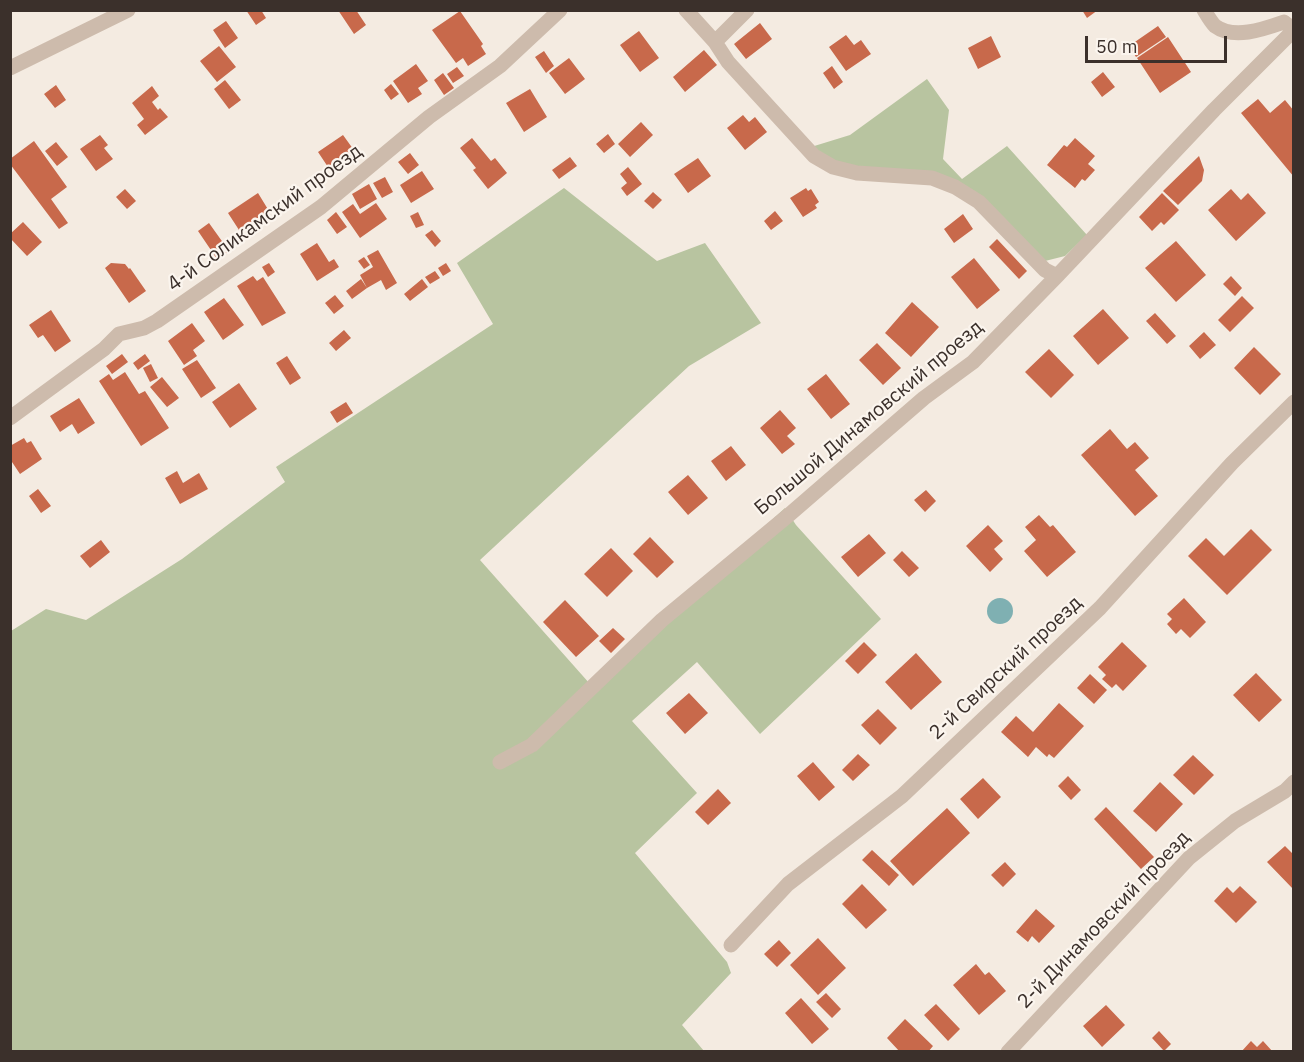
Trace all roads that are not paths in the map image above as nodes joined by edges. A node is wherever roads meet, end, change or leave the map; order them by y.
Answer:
1 (128, 10) edge
2 (560, 10) edge
3 (686, 10) edge
4 (747, 10) edge
5 (1204, 10) edge
6 (1293, 30) edge
7 (715, 42) junction
8 (10, 68) edge
9 (1058, 276) junction
10 (1293, 402) edge
11 (10, 418) edge
12 (500, 762) dead end
13 (1293, 782) edge
14 (731, 945) dead end
15 (1008, 1052) edge

1 - 8 street
2 - 11 street, 4-й Соликамский проезд
3 - 7 street
4 - 7 street
5 - 6 street
6 - 9 street, Большой Динамовский проезд
7 - 9 street
9 - 12 street, Большой Динамовский проезд
10 - 14 street, 2-й Свирский проезд
13 - 15 street, 2-й Динамовский проезд

